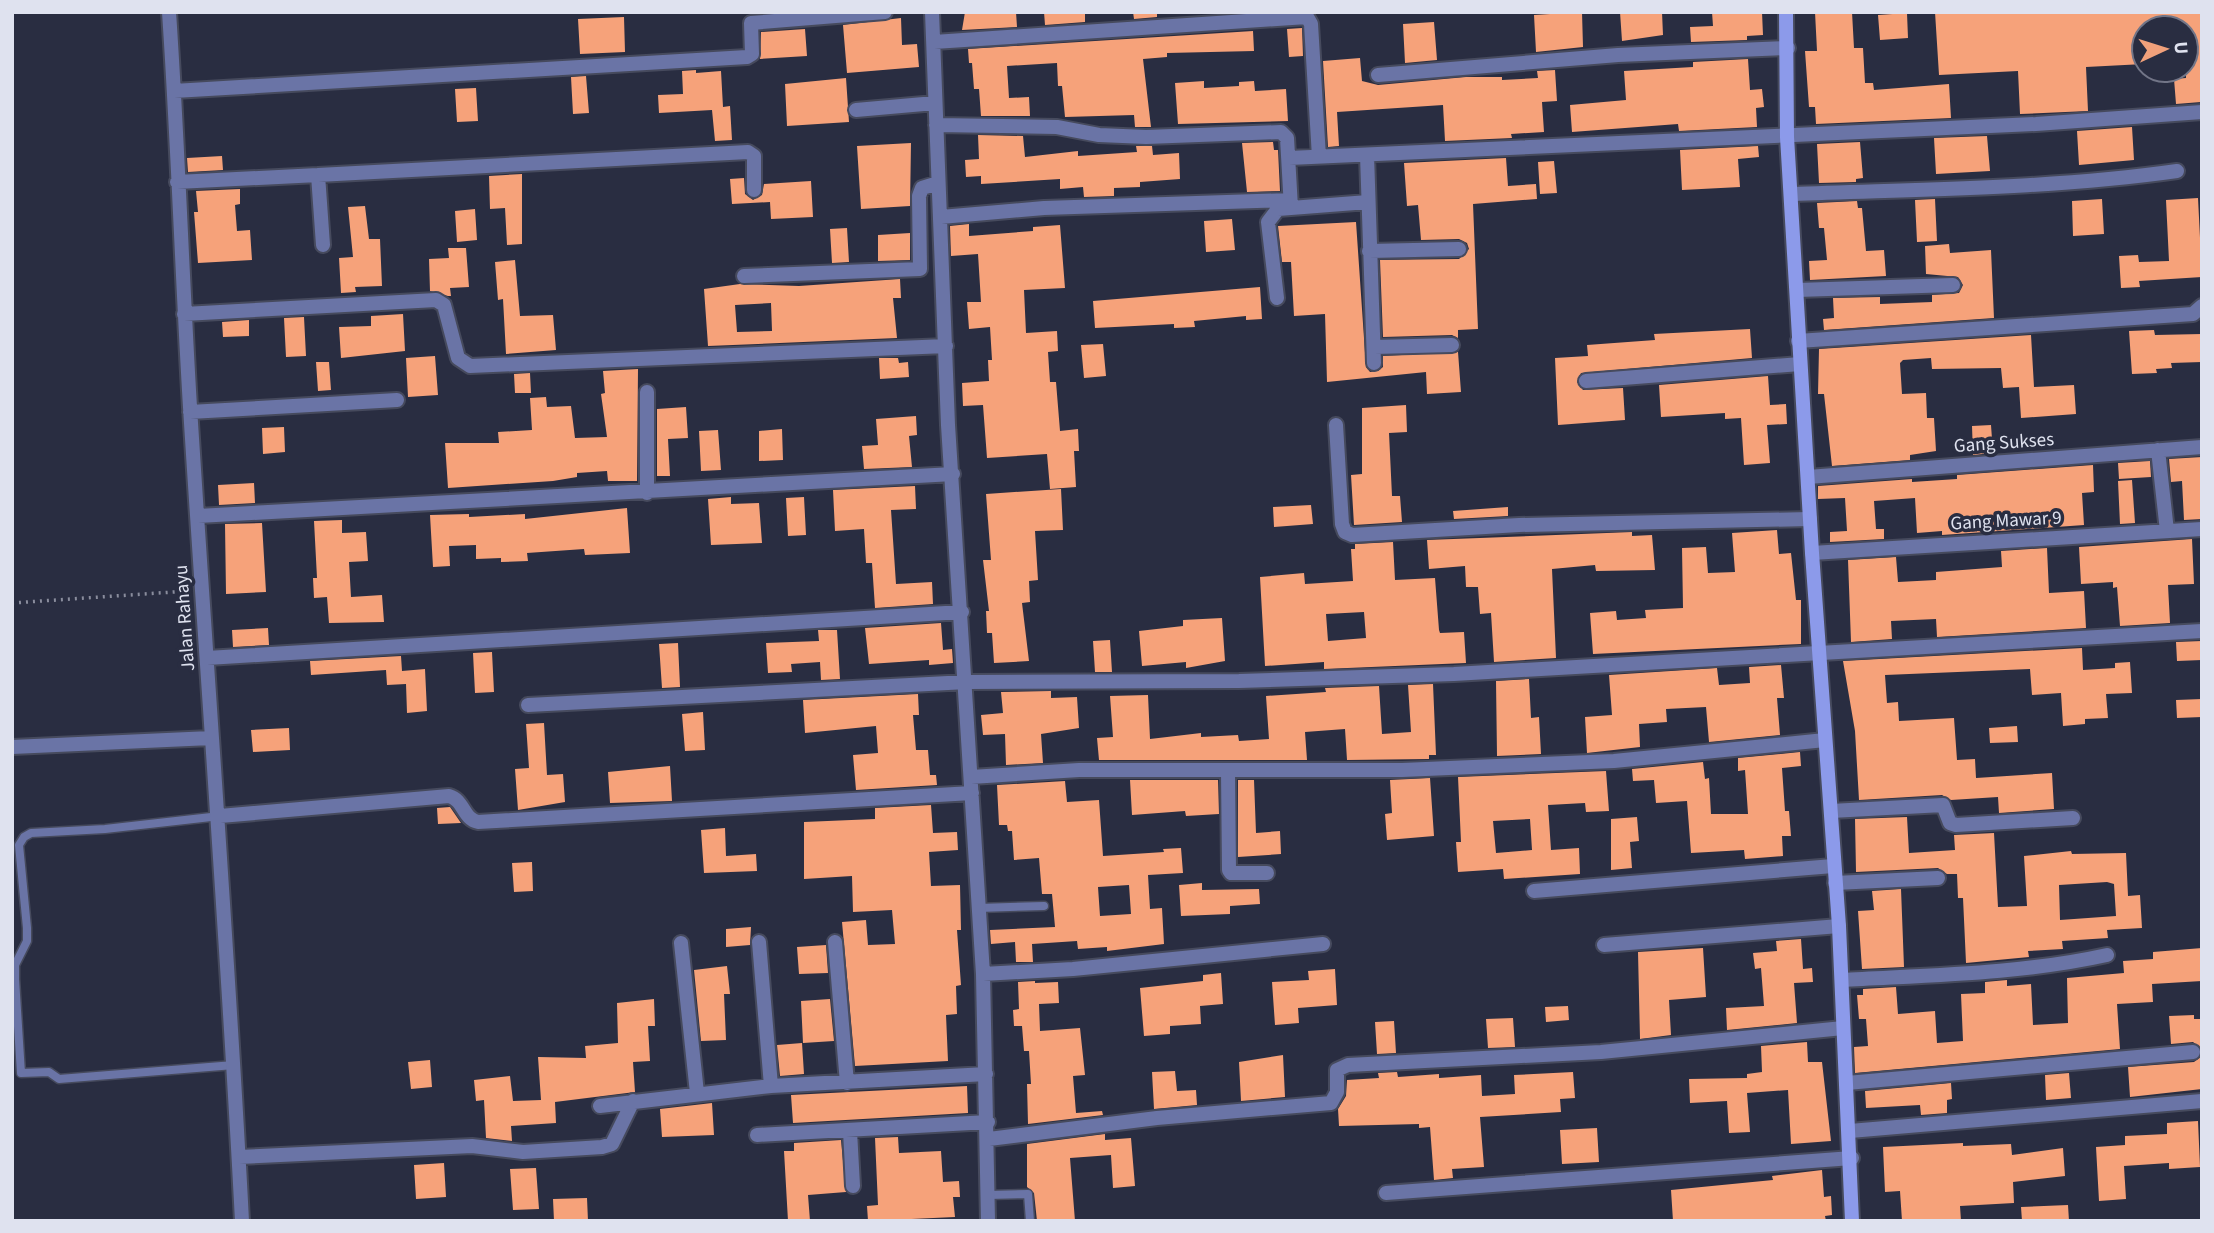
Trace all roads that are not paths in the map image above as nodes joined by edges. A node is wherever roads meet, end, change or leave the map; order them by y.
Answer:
1 (169, 12) edge
2 (885, 12) edge
3 (932, 12) edge
4 (1786, 12) edge
5 (934, 42) junction
6 (1788, 48) junction
7 (1378, 75) dead end
8 (174, 91) junction
9 (935, 103) junction
10 (856, 110) dead end
11 (2202, 112) edge
12 (936, 125) junction
13 (1787, 137) junction
14 (1367, 155) junction
15 (1319, 157) junction
16 (1289, 158) junction
17 (2177, 171) dead end
18 (318, 175) junction
19 (177, 181) junction
20 (939, 183) junction
21 (754, 190) dead end
22 (1792, 194) junction
23 (1367, 202) junction
24 (1290, 204) junction
25 (940, 217) junction
26 (323, 245) dead end
27 (1459, 249) dead end
28 (1369, 251) junction
29 (744, 276) dead end
30 (1953, 285) dead end
31 (1797, 290) junction
32 (1277, 298) dead end
33 (2202, 306) edge
34 (184, 314) junction
35 (1798, 341) junction
36 (1452, 345) dead end
37 (946, 346) junction
38 (1374, 347) junction
39 (1374, 363) dead end
40 (1800, 364) junction
41 (1586, 381) dead end
42 (647, 392) dead end
43 (397, 400) dead end
44 (190, 412) junction
45 (1336, 425) dead end
46 (2202, 447) edge
47 (2158, 450) junction
48 (953, 474) junction
49 (1808, 477) junction
50 (647, 493) junction
51 (198, 516) junction
52 (1810, 519) junction
53 (2202, 528) edge
54 (2167, 531) junction
55 (1812, 553) junction
56 (962, 612) junction
57 (2202, 631) edge
58 (1821, 653) junction
59 (207, 658) junction
60 (967, 681) junction
61 (528, 705) dead end
62 (211, 738) junction
63 (1825, 740) junction
64 (12, 747) edge
65 (1227, 772) junction
66 (971, 777) junction
67 (972, 793) junction
68 (1831, 811) junction
69 (220, 817) junction
70 (2073, 818) dead end
71 (1833, 866) junction
72 (1267, 873) dead end
73 (1938, 878) dead end
74 (1835, 883) junction
75 (1535, 891) dead end
76 (1044, 906) dead end
77 (978, 908) junction
78 (1839, 926) junction
79 (759, 942) dead end
80 (835, 942) dead end
81 (681, 943) dead end
82 (1323, 944) dead end
83 (1604, 944) dead end
84 (2107, 956) dead end
85 (983, 974) junction
86 (1842, 979) junction
87 (1843, 1028) junction
88 (2193, 1052) dead end
89 (234, 1065) junction
90 (16, 1074) edge
91 (986, 1074) junction
92 (847, 1083) junction
93 (1847, 1083) junction
94 (771, 1086) junction
95 (696, 1093) junction
96 (633, 1101) junction
97 (2202, 1101) edge
98 (600, 1106) dead end
99 (988, 1122) junction
100 (850, 1131) junction
101 (1850, 1131) junction
102 (757, 1135) dead end
103 (989, 1139) junction
104 (239, 1157) junction
105 (1852, 1158) junction
106 (853, 1186) dead end
107 (1386, 1193) dead end
108 (988, 1195) junction
109 (242, 1221) edge
110 (988, 1221) edge
111 (1030, 1221) edge
112 (1853, 1221) edge

1 - 8 street, Jalan Rahayu
2 - 8 street
3 - 5 street
4 - 6 street
5 - 9 street
5 - 15 street
6 - 7 street
6 - 13 street
8 - 19 street, Jalan Rahayu
9 - 10 street
9 - 12 street
11 - 13 street
12 - 16 street
12 - 20 street
13 - 14 street
13 - 22 street
14 - 15 street
14 - 23 street
15 - 16 street
16 - 24 street
17 - 22 street
18 - 19 street
18 - 21 street
18 - 26 street
19 - 34 street, Jalan Rahayu
20 - 25 street
20 - 29 street
22 - 31 street
23 - 24 street
23 - 28 street
24 - 25 street
24 - 32 street
25 - 37 street
27 - 28 street
28 - 38 street
30 - 31 street
31 - 35 street
33 - 35 street
34 - 37 street
34 - 44 street, Jalan Rahayu
35 - 40 street
36 - 38 street
37 - 48 street
38 - 39 street
40 - 41 street
40 - 49 street
42 - 50 street
43 - 44 street
44 - 51 street, Jalan Rahayu
45 - 52 street
46 - 47 street, Gang Sukses
47 - 49 street, Gang Sukses
47 - 54 street
48 - 50 street
48 - 56 street
49 - 52 street
50 - 51 street
51 - 59 street, Jalan Rahayu
52 - 55 street
53 - 54 street, Gang Mawar 9
54 - 55 street, Gang Mawar 9
55 - 58 street
56 - 59 street
56 - 60 street
57 - 58 street
58 - 60 street
58 - 63 street
59 - 62 street, Jalan Rahayu
60 - 61 street
60 - 66 street
62 - 64 street
62 - 69 street, Jalan Rahayu
63 - 65 street
63 - 68 street
65 - 66 street
65 - 72 street
66 - 67 street
67 - 69 street
67 - 77 street
68 - 70 street
68 - 71 street
69 - 89 street, Jalan Rahayu
69 - 90 lane
71 - 74 street
71 - 75 street
73 - 74 street
74 - 78 street
76 - 77 lane
77 - 85 street
78 - 83 street
78 - 86 street
79 - 94 street
80 - 92 street
81 - 95 street
82 - 85 street
84 - 86 street
85 - 91 street
86 - 87 street
87 - 93 street
87 - 103 street
88 - 93 street
89 - 90 lane
89 - 104 street, Jalan Rahayu
91 - 92 street
91 - 99 street
92 - 94 street
93 - 101 street
94 - 95 street
95 - 96 street
96 - 98 street
96 - 104 street
97 - 101 street
99 - 100 street
99 - 103 street
100 - 102 street
100 - 106 street
101 - 105 street
103 - 108 street
104 - 109 street, Jalan Rahayu
105 - 107 street
105 - 112 street
108 - 110 street
108 - 111 lane

